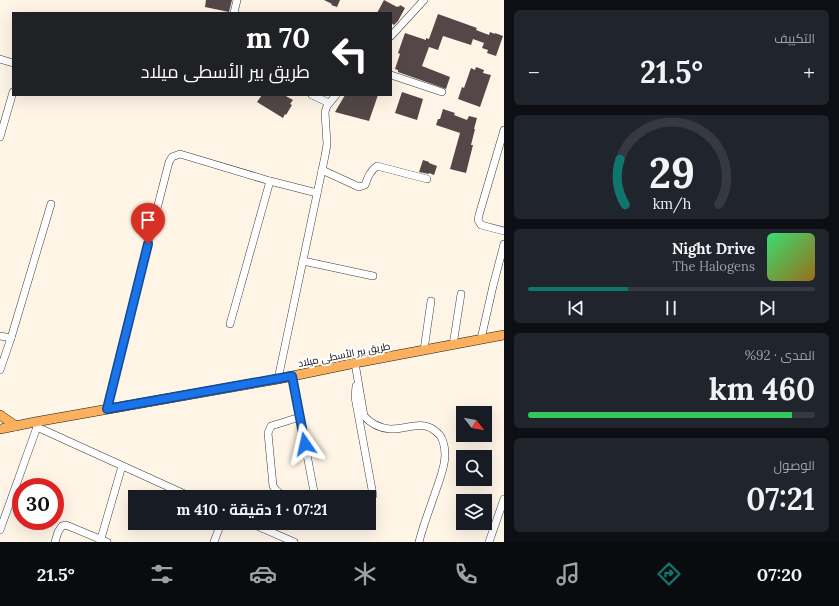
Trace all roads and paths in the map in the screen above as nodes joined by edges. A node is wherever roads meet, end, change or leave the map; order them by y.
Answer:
1 (237, 0) edge
2 (423, 0) edge
3 (234, 12) edge
4 (392, 35) edge
5 (0, 59) edge
6 (12, 63) edge
7 (392, 75) edge
8 (442, 92) dead end
9 (12, 95) edge
10 (314, 96) edge
11 (335, 96) edge
12 (329, 103) junction
13 (504, 130) edge
14 (0, 137) edge
15 (502, 146) edge
16 (322, 170) junction
17 (428, 179) dead end
18 (270, 181) junction
19 (317, 193) junction
20 (51, 204) dead end
21 (504, 231) edge
22 (504, 244) edge
23 (303, 261) junction
24 (373, 276) dead end
25 (461, 294) dead end
26 (431, 300) dead end
27 (230, 324) dead end
28 (504, 335) edge
29 (0, 336) edge
30 (11, 338) junction
31 (481, 339) junction
32 (453, 345) junction
33 (424, 350) junction
34 (355, 363) junction
35 (0, 370) edge
36 (292, 376) junction
37 (278, 379) junction
38 (358, 382) junction
39 (107, 409) junction
40 (0, 415) edge
41 (300, 417) junction
42 (36, 424) junction
43 (16, 426) junction
44 (0, 429) edge
45 (122, 466) junction
46 (175, 490) edge
47 (276, 490) edge
48 (314, 490) edge
49 (372, 490) edge
50 (504, 499) edge
51 (0, 530) edge
52 (218, 530) edge
53 (266, 530) edge
54 (102, 541) edge
55 (55, 542) edge
56 (214, 542) edge
57 (294, 542) edge
58 (419, 542) edge
59 (489, 542) edge

1 - 3 street
2 - 4 street
5 - 6 street
7 - 8 street
9 - 14 street
10 - 12 street
11 - 12 street
12 - 16 street
13 - 15 street
15 - 21 street
16 - 17 street
16 - 19 street
18 - 19 street
18 - 27 street
18 - 39 street
19 - 23 street
20 - 30 street
22 - 31 street
23 - 24 street
23 - 37 street
25 - 32 street
26 - 33 street
28 - 31 main road, طريق بير الأسطى ميلاد
29 - 30 street
30 - 35 street
31 - 32 main road, طريق بير الأسطى ميلاد
32 - 33 main road, طريق بير الأسطى ميلاد
33 - 34 main road, طريق بير الأسطى ميلاد
34 - 36 main road, طريق بير الأسطى ميلاد
34 - 38 street
36 - 37 main road, طريق بير الأسطى ميلاد
36 - 41 street
37 - 39 main road, طريق بير الأسطى ميلاد
38 - 49 street
38 - 58 street
39 - 42 main road, طريق بير الأسطى ميلاد
40 - 43 main road
41 - 47 street
41 - 48 street
42 - 43 main road, طريق بير الأسطى ميلاد
42 - 45 street
42 - 51 street
43 - 44 main road, طريق بير الأسطى ميلاد
45 - 46 street
45 - 54 street
50 - 59 street
52 - 56 street
53 - 57 street
54 - 55 street

